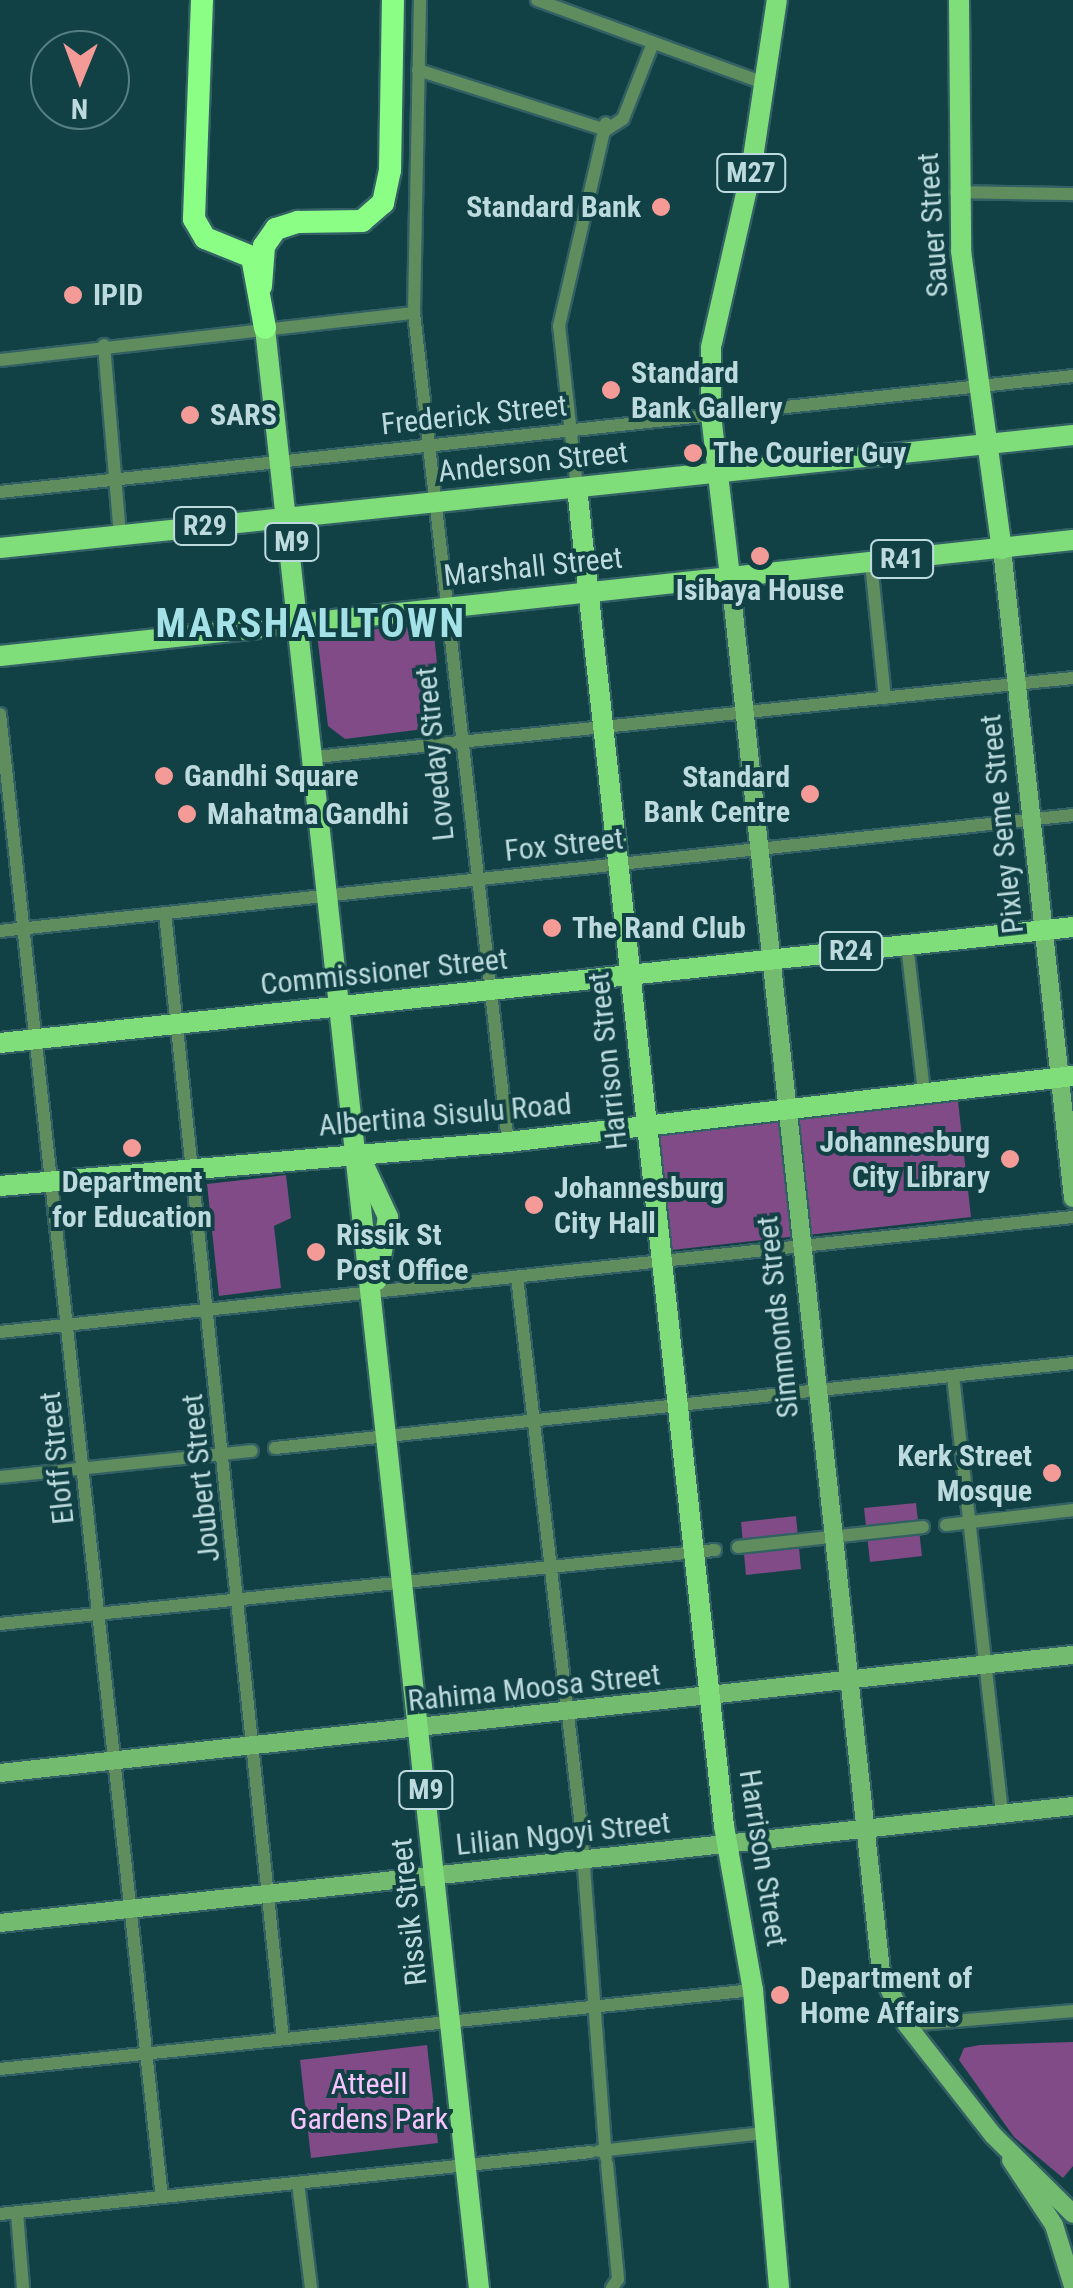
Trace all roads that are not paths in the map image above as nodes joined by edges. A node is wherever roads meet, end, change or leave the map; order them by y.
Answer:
1 (202, 0) edge
2 (394, 0) edge
3 (420, 0) edge
4 (537, 0) edge
5 (777, 0) edge
6 (959, 0) edge
7 (649, 41) junction
8 (418, 70) junction
9 (767, 84) junction
10 (604, 126) junction
11 (956, 192) junction
12 (1073, 194) edge
13 (260, 286) junction
14 (414, 313) junction
15 (265, 328) junction
16 (104, 345) junction
17 (0, 360) edge
18 (1073, 376) edge
19 (982, 386) junction
20 (712, 415) junction
21 (570, 429) junction
22 (1073, 435) edge
23 (990, 444) junction
24 (428, 445) junction
25 (283, 462) junction
26 (718, 474) junction
27 (116, 480) junction
28 (576, 488) junction
29 (0, 492) edge
30 (434, 503) junction
31 (290, 516) junction
32 (120, 537) junction
33 (1073, 540) edge
34 (0, 548) edge
35 (1002, 549) junction
36 (871, 562) junction
37 (730, 577) junction
38 (588, 592) junction
39 (444, 605) junction
40 (300, 621) junction
41 (0, 656) edge
42 (1073, 678) edge
43 (1016, 685) junction
44 (885, 698) junction
45 (0, 714) edge
46 (746, 715) junction
47 (602, 732) junction
48 (460, 744) junction
49 (316, 757) junction
50 (4, 796) edge
51 (1073, 815) edge
52 (1031, 820) junction
53 (760, 850) junction
54 (617, 864) junction
55 (474, 880) junction
56 (331, 896) junction
57 (166, 912) junction
58 (1073, 927) edge
59 (22, 929) junction
60 (1044, 930) junction
61 (0, 931) edge
62 (907, 945) junction
63 (772, 959) junction
64 (630, 976) junction
65 (488, 992) junction
66 (342, 1007) junction
67 (179, 1024) junction
68 (35, 1040) junction
69 (0, 1043) edge
70 (1067, 1077) edge
71 (924, 1093) junction
72 (786, 1109) junction
73 (644, 1124) junction
74 (508, 1142) junction
75 (358, 1156) junction
76 (194, 1164) junction
77 (51, 1180) junction
78 (0, 1186) edge
79 (1073, 1198) edge
80 (1073, 1217) edge
81 (800, 1246) junction
82 (660, 1263) junction
83 (517, 1277) junction
84 (374, 1292) junction
85 (208, 1308) junction
86 (67, 1324) junction
87 (0, 1332) edge
88 (1073, 1364) edge
89 (953, 1376) junction
90 (815, 1392) junction
91 (678, 1406) junction
92 (534, 1421) junction
93 (390, 1436) junction
94 (275, 1448) dead end
95 (252, 1451) dead end
96 (223, 1454) junction
97 (84, 1467) junction
98 (0, 1477) edge
99 (1073, 1510) edge
100 (970, 1523) junction
101 (946, 1525) dead end
102 (922, 1527) dead end
103 (832, 1536) junction
104 (738, 1547) dead end
105 (704, 1551) junction
106 (550, 1566) junction
107 (405, 1578) junction
108 (238, 1597) junction
109 (98, 1613) junction
110 (0, 1624) edge
111 (1073, 1655) edge
112 (986, 1666) junction
113 (847, 1681) junction
114 (710, 1696) junction
115 (567, 1711) junction
116 (420, 1728) junction
117 (253, 1746) junction
118 (114, 1760) junction
119 (0, 1773) edge
120 (1073, 1806) edge
121 (1002, 1814) junction
122 (862, 1828) junction
123 (728, 1843) junction
124 (584, 1859) junction
125 (436, 1876) junction
126 (268, 1894) junction
127 (130, 1908) junction
128 (0, 1922) edge
129 (753, 1990) junction
130 (594, 2007) junction
131 (1073, 2010) edge
132 (449, 2021) junction
133 (907, 2025) junction
134 (283, 2039) junction
135 (147, 2054) junction
136 (0, 2069) edge
137 (765, 2133) junction
138 (993, 2136) junction
139 (602, 2155) junction
140 (465, 2165) junction
141 (298, 2183) junction
142 (162, 2197) junction
143 (16, 2213) junction
144 (0, 2214) edge
145 (1073, 2214) edge
146 (615, 2284) edge
147 (1073, 2286) edge
148 (23, 2288) edge
149 (311, 2288) edge
150 (479, 2288) edge
151 (779, 2288) edge

1 - 13 highway
2 - 13 highway
3 - 8 street, Loveday Street
4 - 7 street
5 - 9 main road, Simmonds Street / M27
6 - 11 main road, Sauer Street
7 - 9 street
7 - 10 street
8 - 10 street
8 - 14 street, Loveday Street
9 - 20 main road, Simmonds Street / M27
10 - 21 street, Harrison Street
11 - 12 street
11 - 19 main road, Sauer Street
13 - 15 highway
14 - 15 street
14 - 24 street, Loveday Street
15 - 16 street
15 - 25 main road, Rissik Street / M9
16 - 17 street
16 - 27 street
18 - 19 street, Frederick Street
19 - 20 street, Frederick Street
19 - 23 main road, Sauer Street
20 - 21 street, Frederick Street
20 - 26 main road, Simmonds Street / M27
21 - 24 street, Frederick Street
21 - 28 street, Harrison Street
22 - 23 main road, Anderson Street
23 - 26 main road, Anderson Street
23 - 35 main road, Pixley Seme Street
24 - 25 street, Frederick Street
24 - 30 street, Loveday Street
25 - 27 street, Frederick Street
25 - 31 main road, Rissik Street / M9
26 - 28 main road, Anderson Street / R29
26 - 37 main road, Simmonds Street / M27
27 - 29 street, Frederick Street
27 - 32 street
28 - 30 main road, Anderson Street / R29
28 - 38 main road, Harrison Street
30 - 31 main road, Anderson Street / R29
30 - 39 street, Loveday Street
31 - 32 main road, Anderson Street / R29
31 - 40 main road, Rissik Street / M9
32 - 34 main road, Anderson Street / R29
33 - 35 main road, Marshall Street / R41
35 - 36 main road, Marshall Street / R41
35 - 43 main road, Pixley Seme Street
36 - 37 main road, Marshall Street / R41
36 - 44 street
37 - 38 main road, Marshall Street
37 - 46 main road, Simmonds Street / M27
38 - 39 main road, Marshall Street
38 - 47 main road, Harrison Street
39 - 40 main road, Marshall Street
39 - 48 street, Loveday Street
40 - 41 main road, Marshall Street
40 - 49 main road, Rissik Street / M9
42 - 43 street
43 - 44 street
43 - 52 main road, Pixley Seme Street
44 - 46 street
45 - 50 street, Eloff Street
46 - 47 street
46 - 53 main road, Simmonds Street / M27
47 - 48 street
47 - 54 main road, Harrison Street
48 - 49 street
48 - 55 street, Loveday Street
49 - 56 main road, Rissik Street / M9
50 - 59 street, Eloff Street
51 - 52 street, Fox Street
52 - 53 street, Fox Street
52 - 60 main road, Pixley Seme Street
53 - 54 street, Fox Street
53 - 63 main road, Simmonds Street / M27
54 - 55 street, Fox Street
54 - 64 main road, Harrison Street
55 - 56 street, Fox Street
55 - 65 street, Loveday Street
56 - 57 street, Fox Street
56 - 66 main road, Rissik Street / M9
57 - 59 street, Fox Street
57 - 67 street, Joubert Street
58 - 60 main road, Commissioner Street / R24
59 - 61 street, Fox Street
59 - 68 street, Eloff Street
60 - 62 main road, Commissioner Street / R24
60 - 70 main road, Pixley Seme Street
62 - 63 main road, Commissioner Street / R24
62 - 71 street
63 - 64 main road, Commissioner Street / R24
63 - 72 main road, Simmonds Street / M27
64 - 65 main road, Commissioner Street / R24
64 - 73 main road, Harrison Street
65 - 66 main road, Commissioner Street / R24
65 - 74 street, Loveday Street
66 - 67 main road, Commissioner Street / R24
66 - 75 main road, Rissik Street / M9
67 - 68 main road, Commissioner Street / R24
67 - 76 street, Joubert Street
68 - 69 main road, Commissioner Street / R24
68 - 77 street, Eloff Street
70 - 71 main road, Albertina Sisulu Road
70 - 79 main road, Pixley Seme Street
71 - 72 main road, Albertina Sisulu Road
72 - 73 main road, Albertina Sisulu Road
72 - 81 main road, Simmonds Street / M27
73 - 74 main road, Albertina Sisulu Road
73 - 82 main road, Harrison Street
74 - 75 main road, Albertina Sisulu Road
75 - 76 main road, Albertina Sisulu Road
75 - 84 main road, Rissik Street / M9
76 - 77 main road, Albertina Sisulu Road
76 - 85 street, Joubert Street
77 - 78 main road, Albertina Sisulu Road
77 - 86 street, Eloff Street
80 - 81 street
81 - 82 street
81 - 90 main road, Simmonds Street / M27
82 - 83 street
82 - 91 main road, Harrison Street
83 - 84 street
83 - 92 street
84 - 85 street
84 - 93 main road, Rissik Street / M9
85 - 86 street
85 - 96 street, Joubert Street
86 - 87 street
86 - 97 street, Eloff Street
88 - 89 street
89 - 90 street
89 - 100 street
90 - 91 street
90 - 103 main road, Simmonds Street / M27
91 - 92 street
91 - 105 main road, Harrison Street
92 - 93 street
92 - 106 street
93 - 94 street
93 - 107 main road, Rissik Street / M9
95 - 96 street
96 - 97 street
96 - 108 street, Joubert Street
97 - 98 street
97 - 109 street, Eloff Street
99 - 100 street
100 - 101 street
100 - 112 street
102 - 103 street
103 - 104 street
103 - 113 main road, Simmonds Street / M27
105 - 106 street
105 - 114 main road, Harrison Street
106 - 107 street
106 - 115 street
107 - 108 street
107 - 116 main road, Rissik Street / M9
108 - 109 street
108 - 117 street, Joubert Street
109 - 110 street
109 - 118 street, Eloff Street
111 - 112 main road, Rahima Moosa Street
112 - 113 main road, Rahima Moosa Street
112 - 121 street
113 - 114 main road, Rahima Moosa Street
113 - 122 main road, Simmonds Street / M27
114 - 115 main road, Rahima Moosa Street
114 - 123 main road, Harrison Street
115 - 116 main road, Rahima Moosa Street
115 - 124 street
116 - 117 main road, Rahima Moosa Street
116 - 125 main road, Rissik Street / M9
117 - 118 main road, Rahima Moosa Street
117 - 126 street, Joubert Street
118 - 119 main road, Rahima Moosa Street
118 - 127 street, Eloff Street
120 - 121 main road, Lilian Ngoyi Street
121 - 122 main road, Lilian Ngoyi Street
122 - 123 main road, Lilian Ngoyi Street
122 - 133 main road, Simmonds Street / M27
123 - 124 main road, Lilian Ngoyi Street
123 - 129 main road, Harrison Street
124 - 125 main road, Lilian Ngoyi Street
124 - 130 street
125 - 126 main road, Lilian Ngoyi Street
125 - 132 main road, Rissik Street / M9
126 - 127 main road, Lilian Ngoyi Street
126 - 134 street, Joubert Street
127 - 128 main road, Lilian Ngoyi Street
127 - 135 street, Eloff Street
129 - 130 street
129 - 137 main road, Harrison Street
130 - 132 street
130 - 139 street
131 - 133 street
132 - 134 street
132 - 140 main road, Rissik Street / M9
133 - 138 main road, Simmonds Street / M27
134 - 135 street
135 - 136 street
135 - 142 street, Eloff Street
137 - 139 street
137 - 151 main road, Harrison Street
138 - 145 main road, Simmonds Street / M27
138 - 147 main road
139 - 140 street
139 - 146 street
140 - 141 street
140 - 150 main road, Rissik Street / M9
141 - 142 street
141 - 149 street
142 - 143 street
143 - 144 street
143 - 148 street

